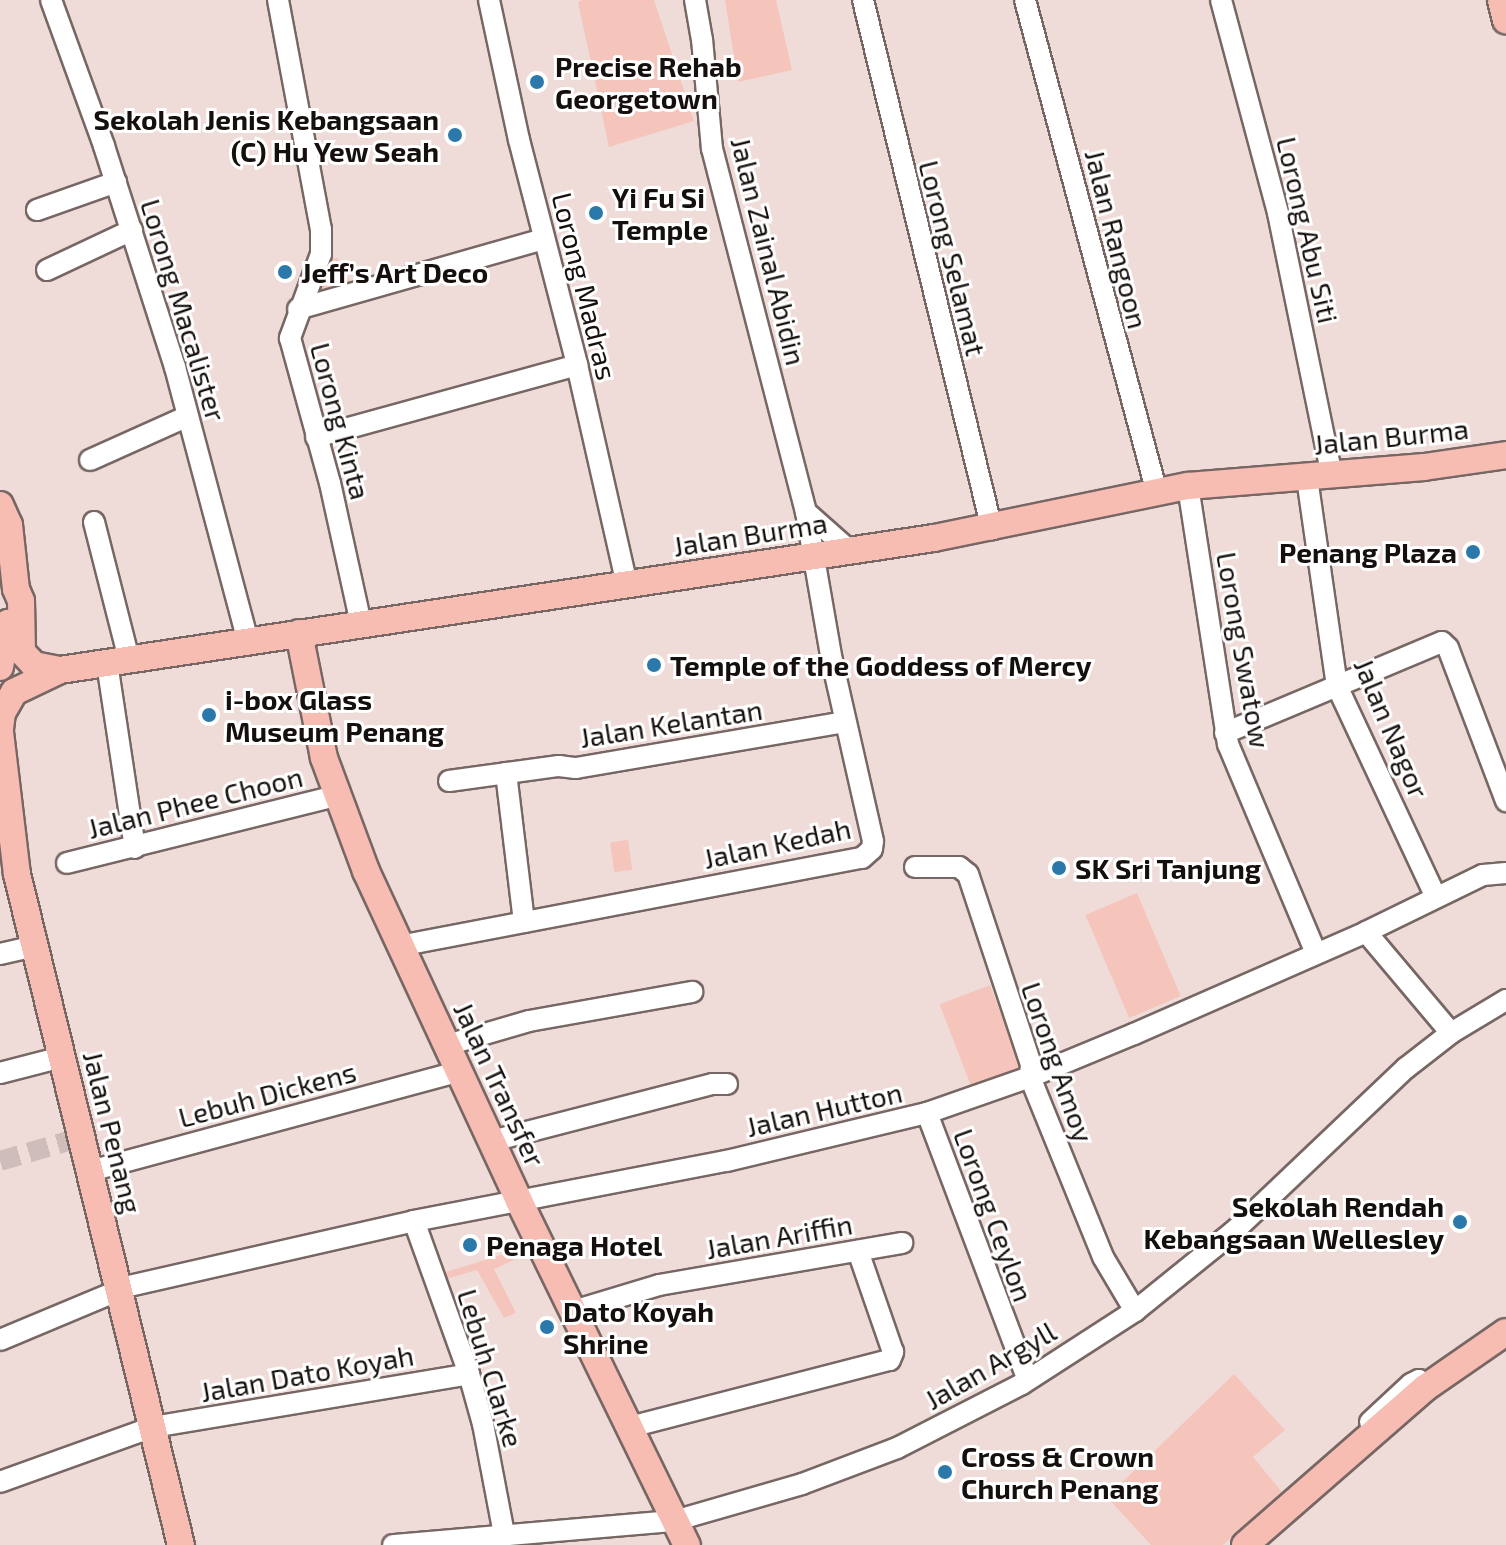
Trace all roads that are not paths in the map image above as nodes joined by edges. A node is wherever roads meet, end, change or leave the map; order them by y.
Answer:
1 (51, 0) edge
2 (278, 0) edge
3 (489, 0) edge
4 (695, 0) edge
5 (863, 0) edge
6 (1025, 0) edge
7 (1221, 0) edge
8 (1501, 0) edge
9 (1506, 20) edge
10 (116, 182) junction
11 (37, 210) dead end
12 (132, 230) junction
13 (543, 239) junction
14 (47, 270) dead end
15 (298, 309) junction
16 (577, 365) junction
17 (188, 416) junction
18 (316, 437) junction
19 (1506, 455) edge
20 (90, 460) dead end
21 (1320, 477) junction
22 (1188, 486) junction
23 (1157, 493) junction
24 (0, 505) edge
25 (806, 512) junction
26 (94, 522) dead end
27 (992, 529) junction
28 (850, 551) junction
29 (815, 556) junction
30 (627, 585) junction
31 (16, 589) junction
32 (361, 624) junction
33 (299, 633) junction
34 (248, 641) junction
35 (118, 661) junction
36 (0, 667) edge
37 (60, 670) junction
38 (1337, 686) junction
39 (10, 697) joint
40 (844, 722) junction
41 (0, 730) edge
42 (1225, 733) junction
43 (506, 773) junction
44 (449, 781) dead end
45 (2, 784) edge
46 (336, 796) junction
47 (1506, 801) edge
48 (135, 848) junction
49 (67, 863) dead end
50 (915, 867) dead end
51 (1506, 873) edge
52 (1436, 897) junction
53 (524, 922) junction
54 (1366, 932) junction
55 (35, 946) junction
56 (399, 946) junction
57 (1316, 953) junction
58 (0, 954) edge
59 (692, 992) dead end
60 (1506, 1000) edge
61 (1451, 1033) junction
62 (447, 1045) junction
63 (62, 1057) junction
64 (460, 1071) junction
65 (0, 1073) edge
66 (1030, 1077) junction
67 (727, 1084) dead end
68 (927, 1113) junction
69 (492, 1141) junction
70 (90, 1171) junction
71 (519, 1201) junction
72 (414, 1221) junction
73 (902, 1243) dead end
74 (858, 1251) junction
75 (119, 1289) junction
76 (573, 1311) junction
77 (1135, 1311) junction
78 (1506, 1332) edge
79 (0, 1340) edge
80 (1506, 1345) edge
81 (469, 1374) junction
82 (1028, 1380) junction
83 (1425, 1388) junction
84 (153, 1427) junction
85 (630, 1427) junction
86 (0, 1482) edge
87 (674, 1521) junction
88 (504, 1534) junction
89 (177, 1538) edge
90 (393, 1545) edge
91 (687, 1545) edge
92 (1245, 1545) edge
93 (1262, 1545) edge

1 - 10 street, Lorong Macalister
2 - 15 street, Lorong Kinta
3 - 13 street, Lorong Madras
4 - 25 street, Jalan Zainal Abidin
5 - 27 street, Lorong Selamat
6 - 23 street, Jalan Rangoon
7 - 21 street, Lorong Abu Siti
8 - 9 main road
10 - 11 street
10 - 12 street, Lorong Macalister
12 - 14 street
12 - 17 street, Lorong Macalister
13 - 15 street
13 - 16 street, Lorong Madras
15 - 18 street, Lorong Kinta
16 - 18 street
16 - 30 street, Lorong Madras
17 - 20 street
17 - 34 street, Lorong Macalister
18 - 32 street, Lorong Kinta
19 - 21 main road, Jalan Burma
21 - 22 main road, Jalan Burma
21 - 38 street, Jalan Nagor
22 - 23 main road, Jalan Burma
22 - 42 street, Lorong Swatow
23 - 27 main road, Jalan Burma
24 - 31 main road
25 - 28 street
25 - 29 street, Jalan Zainal Abidin
26 - 35 street
27 - 28 main road, Jalan Burma
28 - 29 main road, Jalan Burma
29 - 30 main road, Jalan Burma
29 - 40 street, Jalan Kedah
30 - 32 main road, Jalan Burma
31 - 36 main road
31 - 37 main road
32 - 33 main road, Jalan Burma
33 - 34 main road, Jalan Burma
33 - 46 main road, Jalan Transfer
34 - 35 main road, Jalan Burma
35 - 37 main road, Jalan Burma
35 - 48 street
37 - 39 main road, Jalan Burma
38 - 42 street
38 - 47 street
38 - 52 street, Jalan Nagor
39 - 41 main road, Jalan Penang
40 - 43 street, Jalan Kelantan
40 - 53 street, Jalan Kedah
41 - 45 main road, Jalan Penang
42 - 57 street, Lorong Swatow
43 - 44 street, Jalan Kelantan
43 - 53 street
45 - 55 main road, Jalan Penang
46 - 48 street, Jalan Phee Choon
46 - 56 main road, Jalan Transfer
48 - 49 street, Jalan Phee Choon
50 - 66 street, Lorong Amoy
51 - 52 street, Jalan Hutton
52 - 54 street, Jalan Hutton
53 - 56 street, Jalan Kedah
54 - 57 street, Jalan Hutton
54 - 61 street
55 - 58 street
55 - 63 main road, Jalan Penang
56 - 62 main road, Jalan Transfer
57 - 66 street, Jalan Hutton
59 - 62 street
60 - 61 street, Jalan Argyll
61 - 77 street, Jalan Argyll
62 - 64 main road, Jalan Transfer
63 - 65 street
63 - 70 main road, Jalan Penang
64 - 69 main road, Jalan Transfer
64 - 70 street, Lebuh Dickens
66 - 68 street, Jalan Hutton
66 - 77 street, Lorong Amoy
67 - 69 street
68 - 71 street, Jalan Hutton
68 - 82 street, Lorong Ceylon
69 - 71 main road, Jalan Transfer
70 - 75 main road, Jalan Penang
71 - 72 street, Jalan Hutton
71 - 76 main road, Jalan Transfer
72 - 75 street, Jalan Hutton
72 - 81 street, Lebuh Clarke
73 - 74 street, Jalan Ariffin
74 - 76 street, Jalan Ariffin
74 - 85 street
75 - 79 street, Jalan Hutton
75 - 84 main road, Jalan Penang
76 - 85 main road, Jalan Transfer
77 - 82 street, Jalan Argyll
78 - 83 main road
80 - 83 main road
81 - 84 street, Jalan Dato Koyah
81 - 88 street, Lebuh Clarke
82 - 87 street, Jalan Argyll
83 - 92 main road
83 - 93 main road
84 - 86 street, Jalan Dato Koyah
84 - 89 main road, Jalan Penang
85 - 87 main road, Jalan Transfer
87 - 88 street, Jalan Argyll
87 - 91 main road, Jalan Transfer
88 - 90 street, Jalan Argyll

